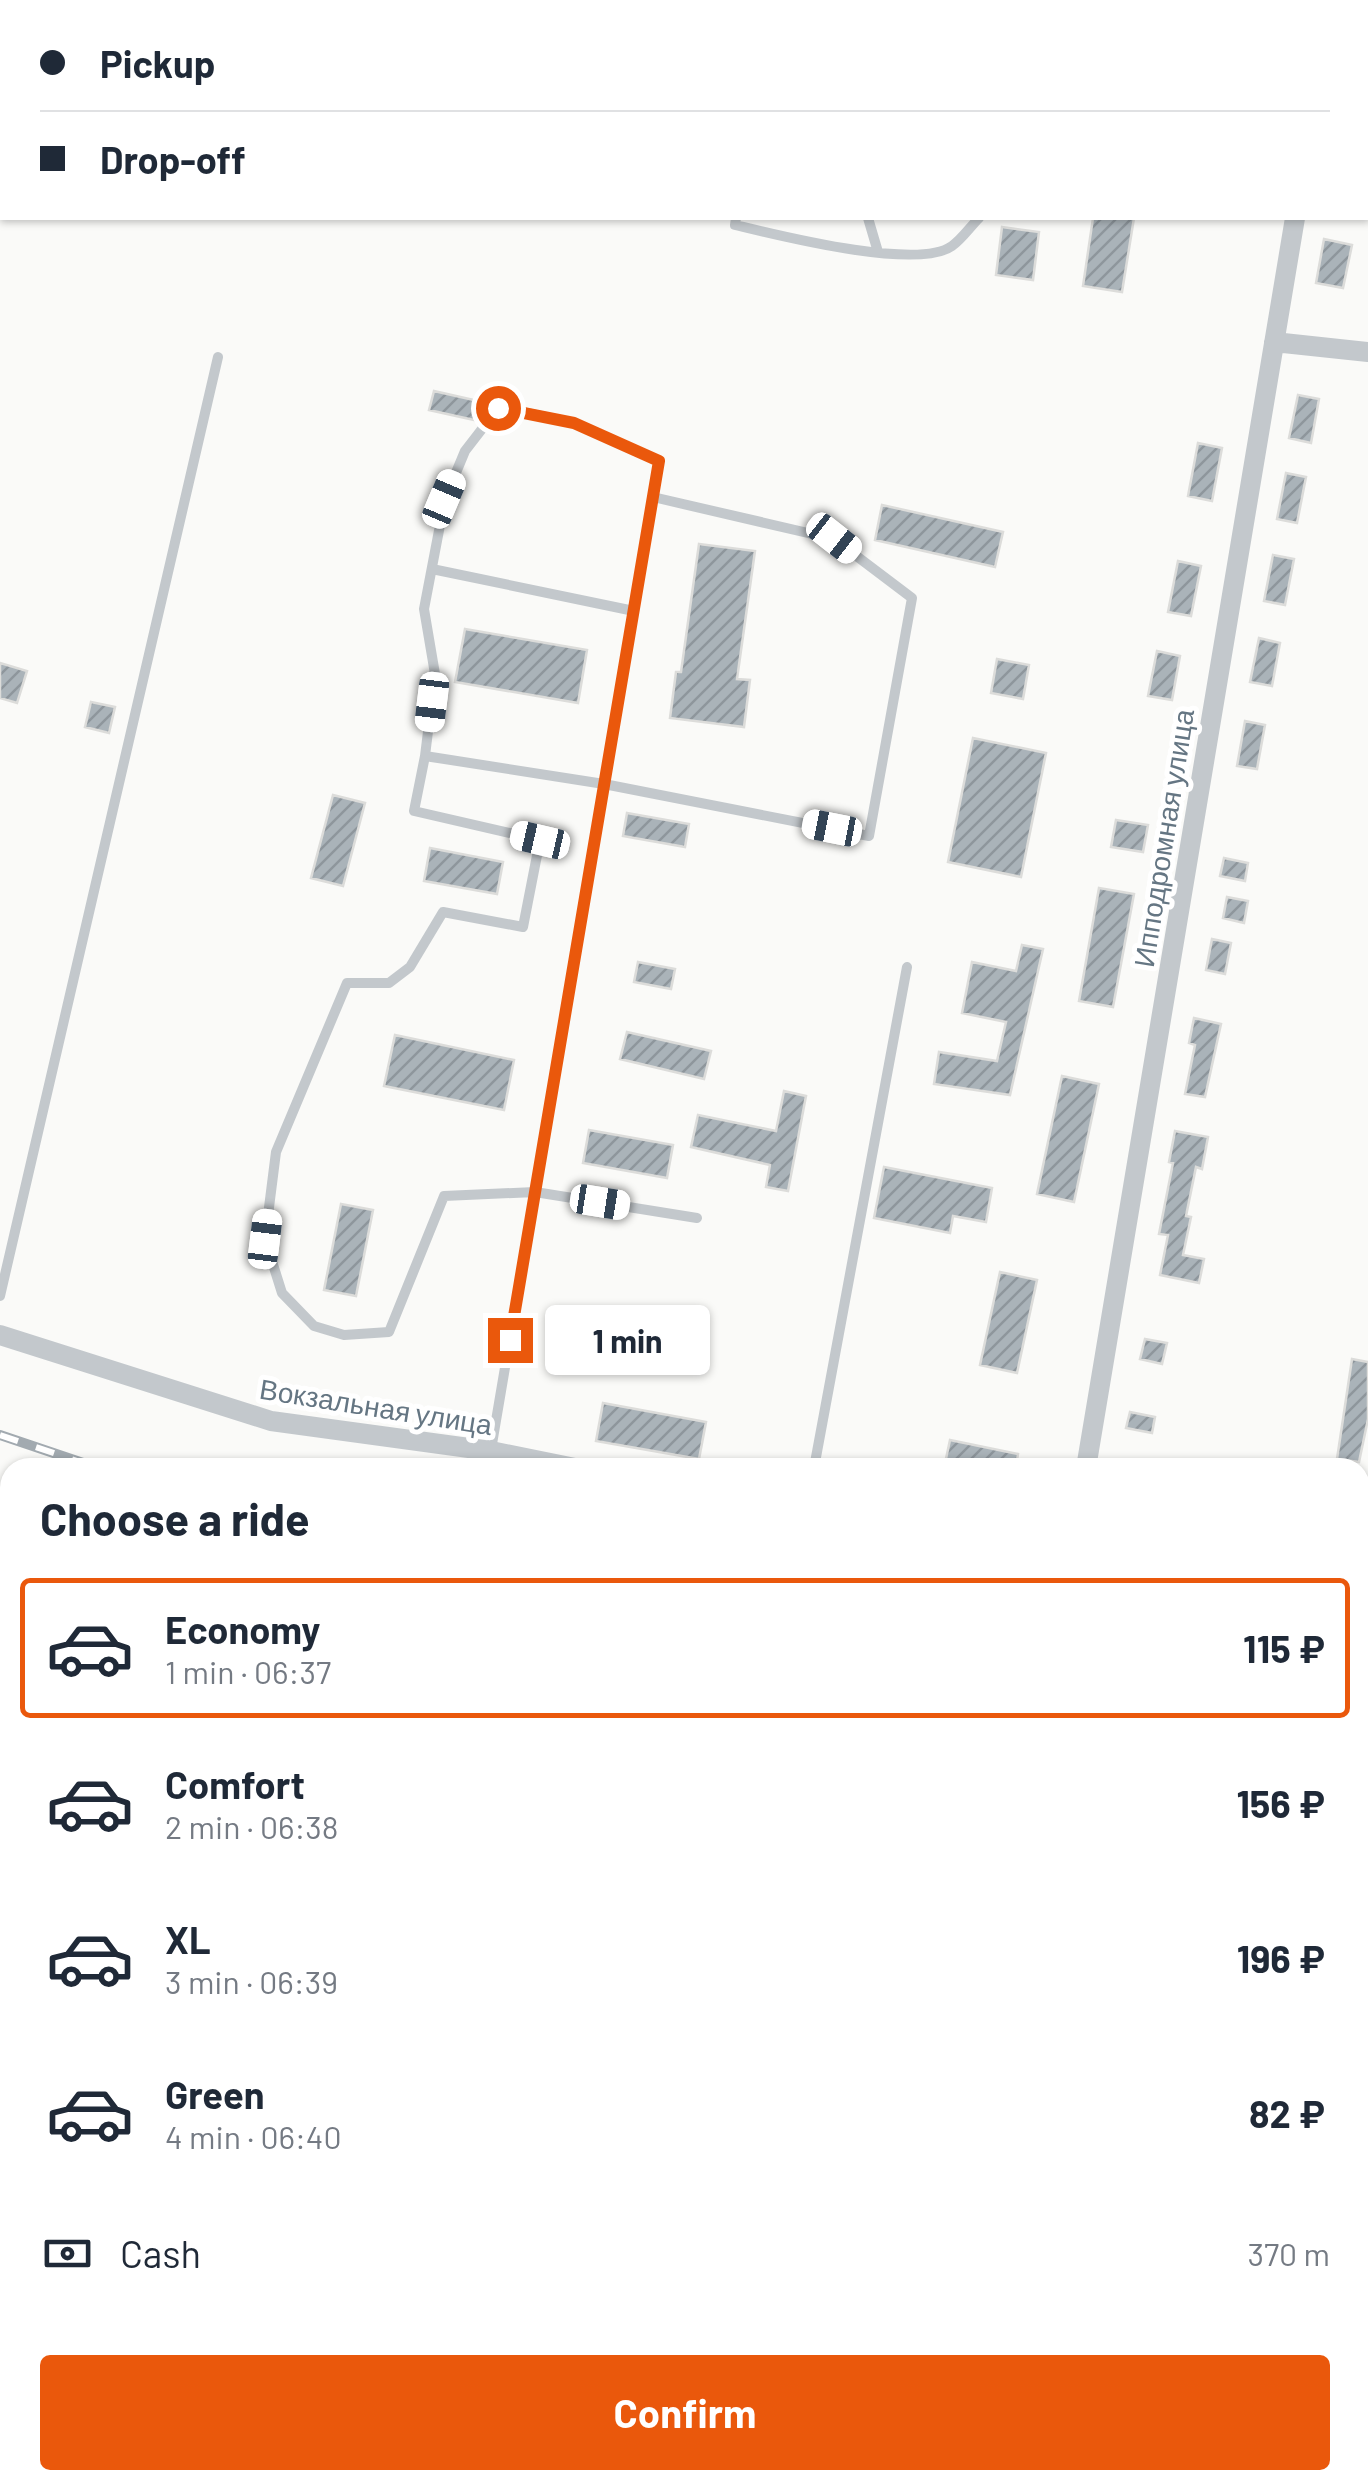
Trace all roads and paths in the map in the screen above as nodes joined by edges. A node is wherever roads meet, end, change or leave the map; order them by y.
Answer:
1 (736, 220) edge
2 (869, 220) edge
3 (977, 220) edge
4 (1296, 220) edge
5 (878, 252) junction
6 (1274, 342) junction
7 (1368, 352) edge
8 (218, 357) dead end
9 (653, 497) junction
10 (432, 569) junction
11 (634, 611) junction
12 (426, 756) junction
13 (604, 784) junction
14 (907, 968) dead end
15 (534, 1192) junction
16 (697, 1218) dead end
17 (0, 1296) edge
18 (0, 1335) edge
19 (490, 1451) junction
20 (525, 1458) edge
21 (816, 1458) edge
22 (1088, 1458) edge

1 - 5 lane
2 - 5 lane
3 - 5 lane
4 - 6 street, Ипподромная улица
6 - 7 street
6 - 22 street, Ипподромная улица
8 - 17 lane
9 - 10 lane
9 - 11 lane
9 - 13 lane
10 - 11 lane
10 - 12 lane
11 - 13 lane
12 - 13 lane
12 - 15 lane
13 - 15 lane
14 - 21 lane
15 - 16 lane
15 - 19 lane
18 - 19 street, Вокзальная улица
19 - 20 street, Вокзальная улица

